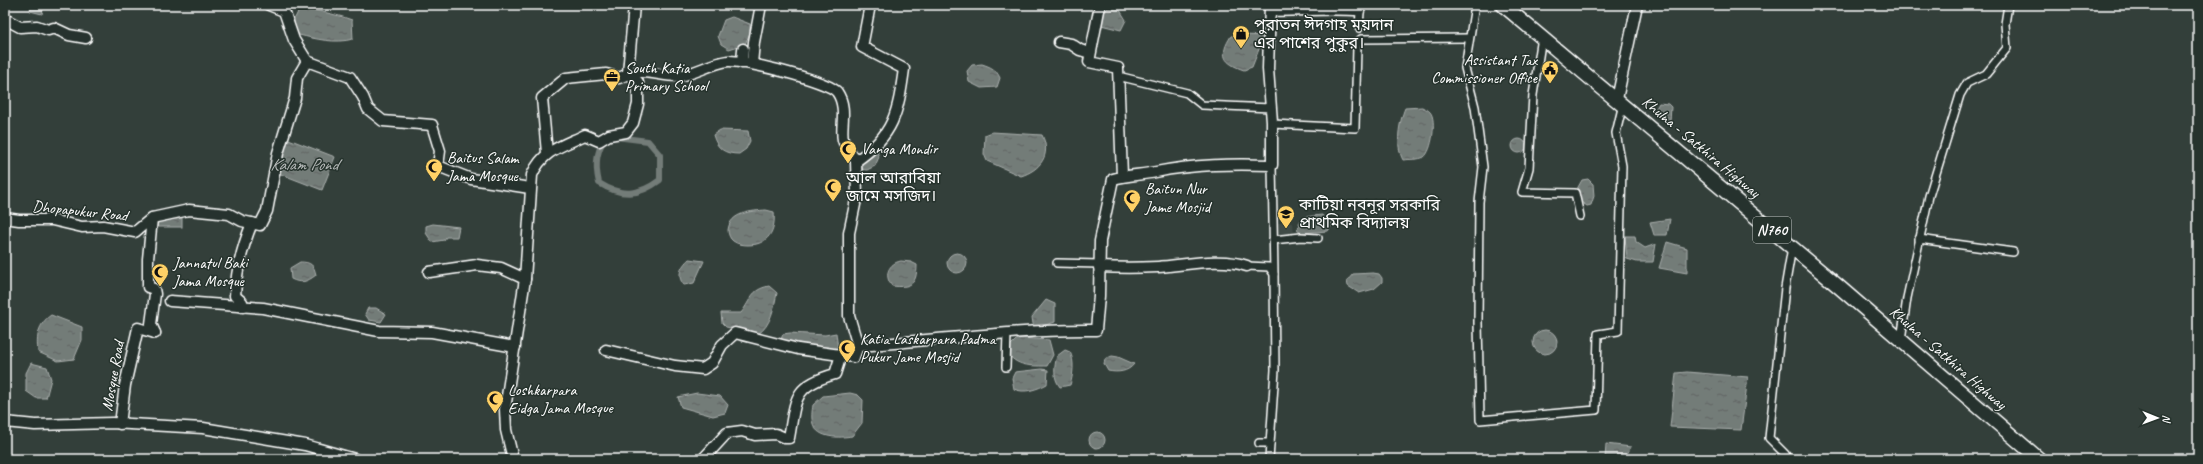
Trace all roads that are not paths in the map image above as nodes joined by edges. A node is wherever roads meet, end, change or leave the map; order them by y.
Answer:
1 (270, 5) edge
2 (634, 5) edge
3 (761, 5) edge
4 (870, 5) edge
5 (1100, 5) edge
6 (1363, 5) edge
7 (1475, 5) edge
8 (1503, 5) edge
9 (1637, 5) edge
10 (2008, 5) edge
11 (1270, 8) edge
12 (1360, 12) junction
13 (5, 19) edge
14 (1359, 28) dead end
15 (1542, 37) junction
16 (86, 38) dead end
17 (1469, 38) junction
18 (1059, 42) dead end
19 (743, 49) dead end
20 (1090, 52) junction
21 (307, 61) junction
22 (747, 64) junction
23 (628, 73) junction
24 (1118, 76) junction
25 (1620, 101) junction
26 (1271, 108) junction
27 (1272, 124) junction
28 (547, 152) junction
29 (856, 161) junction
30 (1272, 165) junction
31 (1122, 176) junction
32 (530, 188) junction
33 (1580, 216) dead end
34 (5, 218) edge
35 (152, 218) junction
36 (252, 223) junction
37 (1318, 238) dead end
38 (1919, 239) junction
39 (1273, 240) junction
40 (1792, 247) junction
41 (2013, 252) dead end
42 (1057, 263) dead end
43 (1099, 266) junction
44 (1247, 266) joint
45 (429, 272) dead end
46 (1274, 274) junction
47 (525, 279) junction
48 (170, 301) dead end
49 (243, 307) junction
50 (1007, 333) junction
51 (1901, 340) junction
52 (858, 346) junction
53 (515, 347) junction
54 (606, 350) dead end
55 (841, 355) junction
56 (1006, 367) dead end
57 (5, 422) edge
58 (120, 424) junction
59 (1260, 443) dead end
60 (1270, 443) junction
61 (355, 459) edge
62 (513, 459) edge
63 (703, 459) edge
64 (1269, 459) edge
65 (1788, 459) edge
66 (2039, 459) edge

1 - 21 street
2 - 23 street
3 - 22 street
4 - 29 street
5 - 20 street
6 - 12 street
7 - 17 street
8 - 15 highway, Khulna - Satkhira Highway / N760
9 - 25 street
10 - 38 street
11 - 12 street
11 - 26 street
12 - 14 street
13 - 16 street
15 - 25 highway, Khulna - Satkhira Highway / N760
15 - 33 street
17 - 25 street
17 - 27 street
18 - 20 street
19 - 22 street
20 - 24 street
21 - 32 street
21 - 36 street
22 - 23 street
22 - 29 street
23 - 28 street
23 - 28 street
24 - 26 street
24 - 31 street
25 - 40 highway, Khulna - Satkhira Highway / N760
26 - 27 street
27 - 30 street
28 - 32 street
29 - 52 street
30 - 31 street
30 - 39 street
31 - 43 street
32 - 47 street
34 - 35 street, Dhopapukur Road
35 - 36 street, Dhopapukur Road
35 - 58 street, Mosque Road
36 - 49 street
37 - 39 street
38 - 41 street
38 - 51 street
39 - 46 street
40 - 51 highway, Khulna - Satkhira Highway / N760
40 - 65 street
42 - 43 street
43 - 44 street
43 - 50 street
44 - 46 street
45 - 47 street
46 - 60 street
47 - 53 street
48 - 49 street
49 - 53 street
50 - 52 street
50 - 56 street
51 - 66 highway, Khulna - Satkhira Highway / N760
52 - 55 street
53 - 62 street
54 - 55 street
55 - 63 street
57 - 58 street
58 - 61 street
59 - 60 street
60 - 64 street

